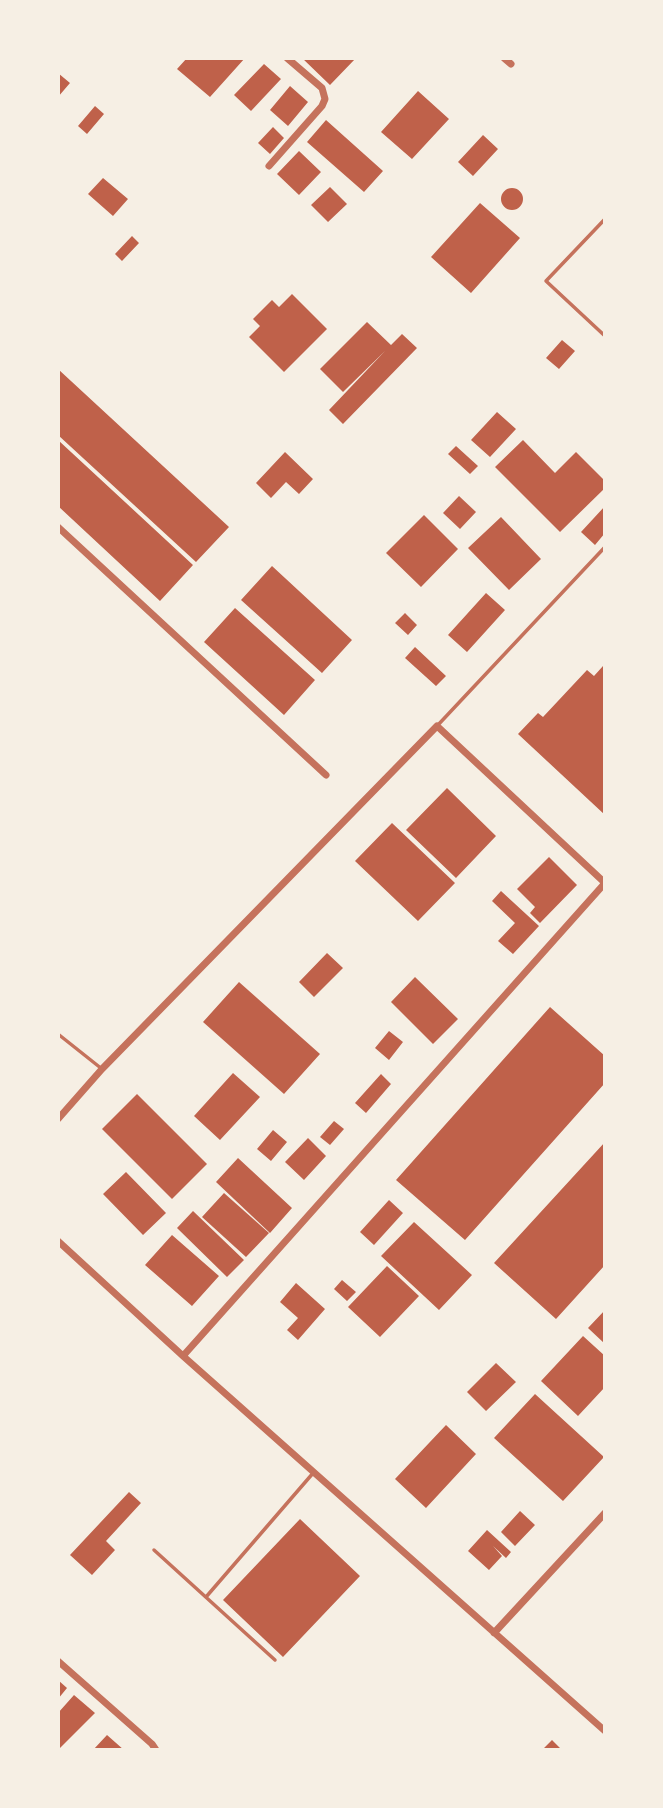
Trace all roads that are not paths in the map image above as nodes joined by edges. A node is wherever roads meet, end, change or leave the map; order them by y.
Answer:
1 (288, 58) edge
2 (504, 58) edge
3 (511, 64) dead end
4 (269, 166) dead end
5 (605, 219) edge
6 (605, 336) edge
7 (58, 527) edge
8 (605, 547) edge
9 (437, 726) junction
10 (326, 775) dead end
11 (605, 883) edge
12 (58, 1034) edge
13 (102, 1069) junction
14 (58, 1119) edge
15 (58, 1241) edge
16 (183, 1356) junction
17 (314, 1472) junction
18 (605, 1513) edge
19 (153, 1550) dead end
20 (206, 1597) junction
21 (494, 1633) junction
22 (275, 1660) dead end
23 (58, 1661) edge
24 (605, 1731) edge
25 (156, 1750) edge

1 - 4 street
2 - 3 street
5 - 6 lane
7 - 10 street
8 - 9 lane
9 - 11 street
9 - 13 street
11 - 16 street
12 - 13 lane
13 - 14 street
15 - 16 street
16 - 17 street
17 - 20 lane
17 - 21 street
18 - 21 street
19 - 20 lane
20 - 22 lane
21 - 24 street
23 - 25 street

